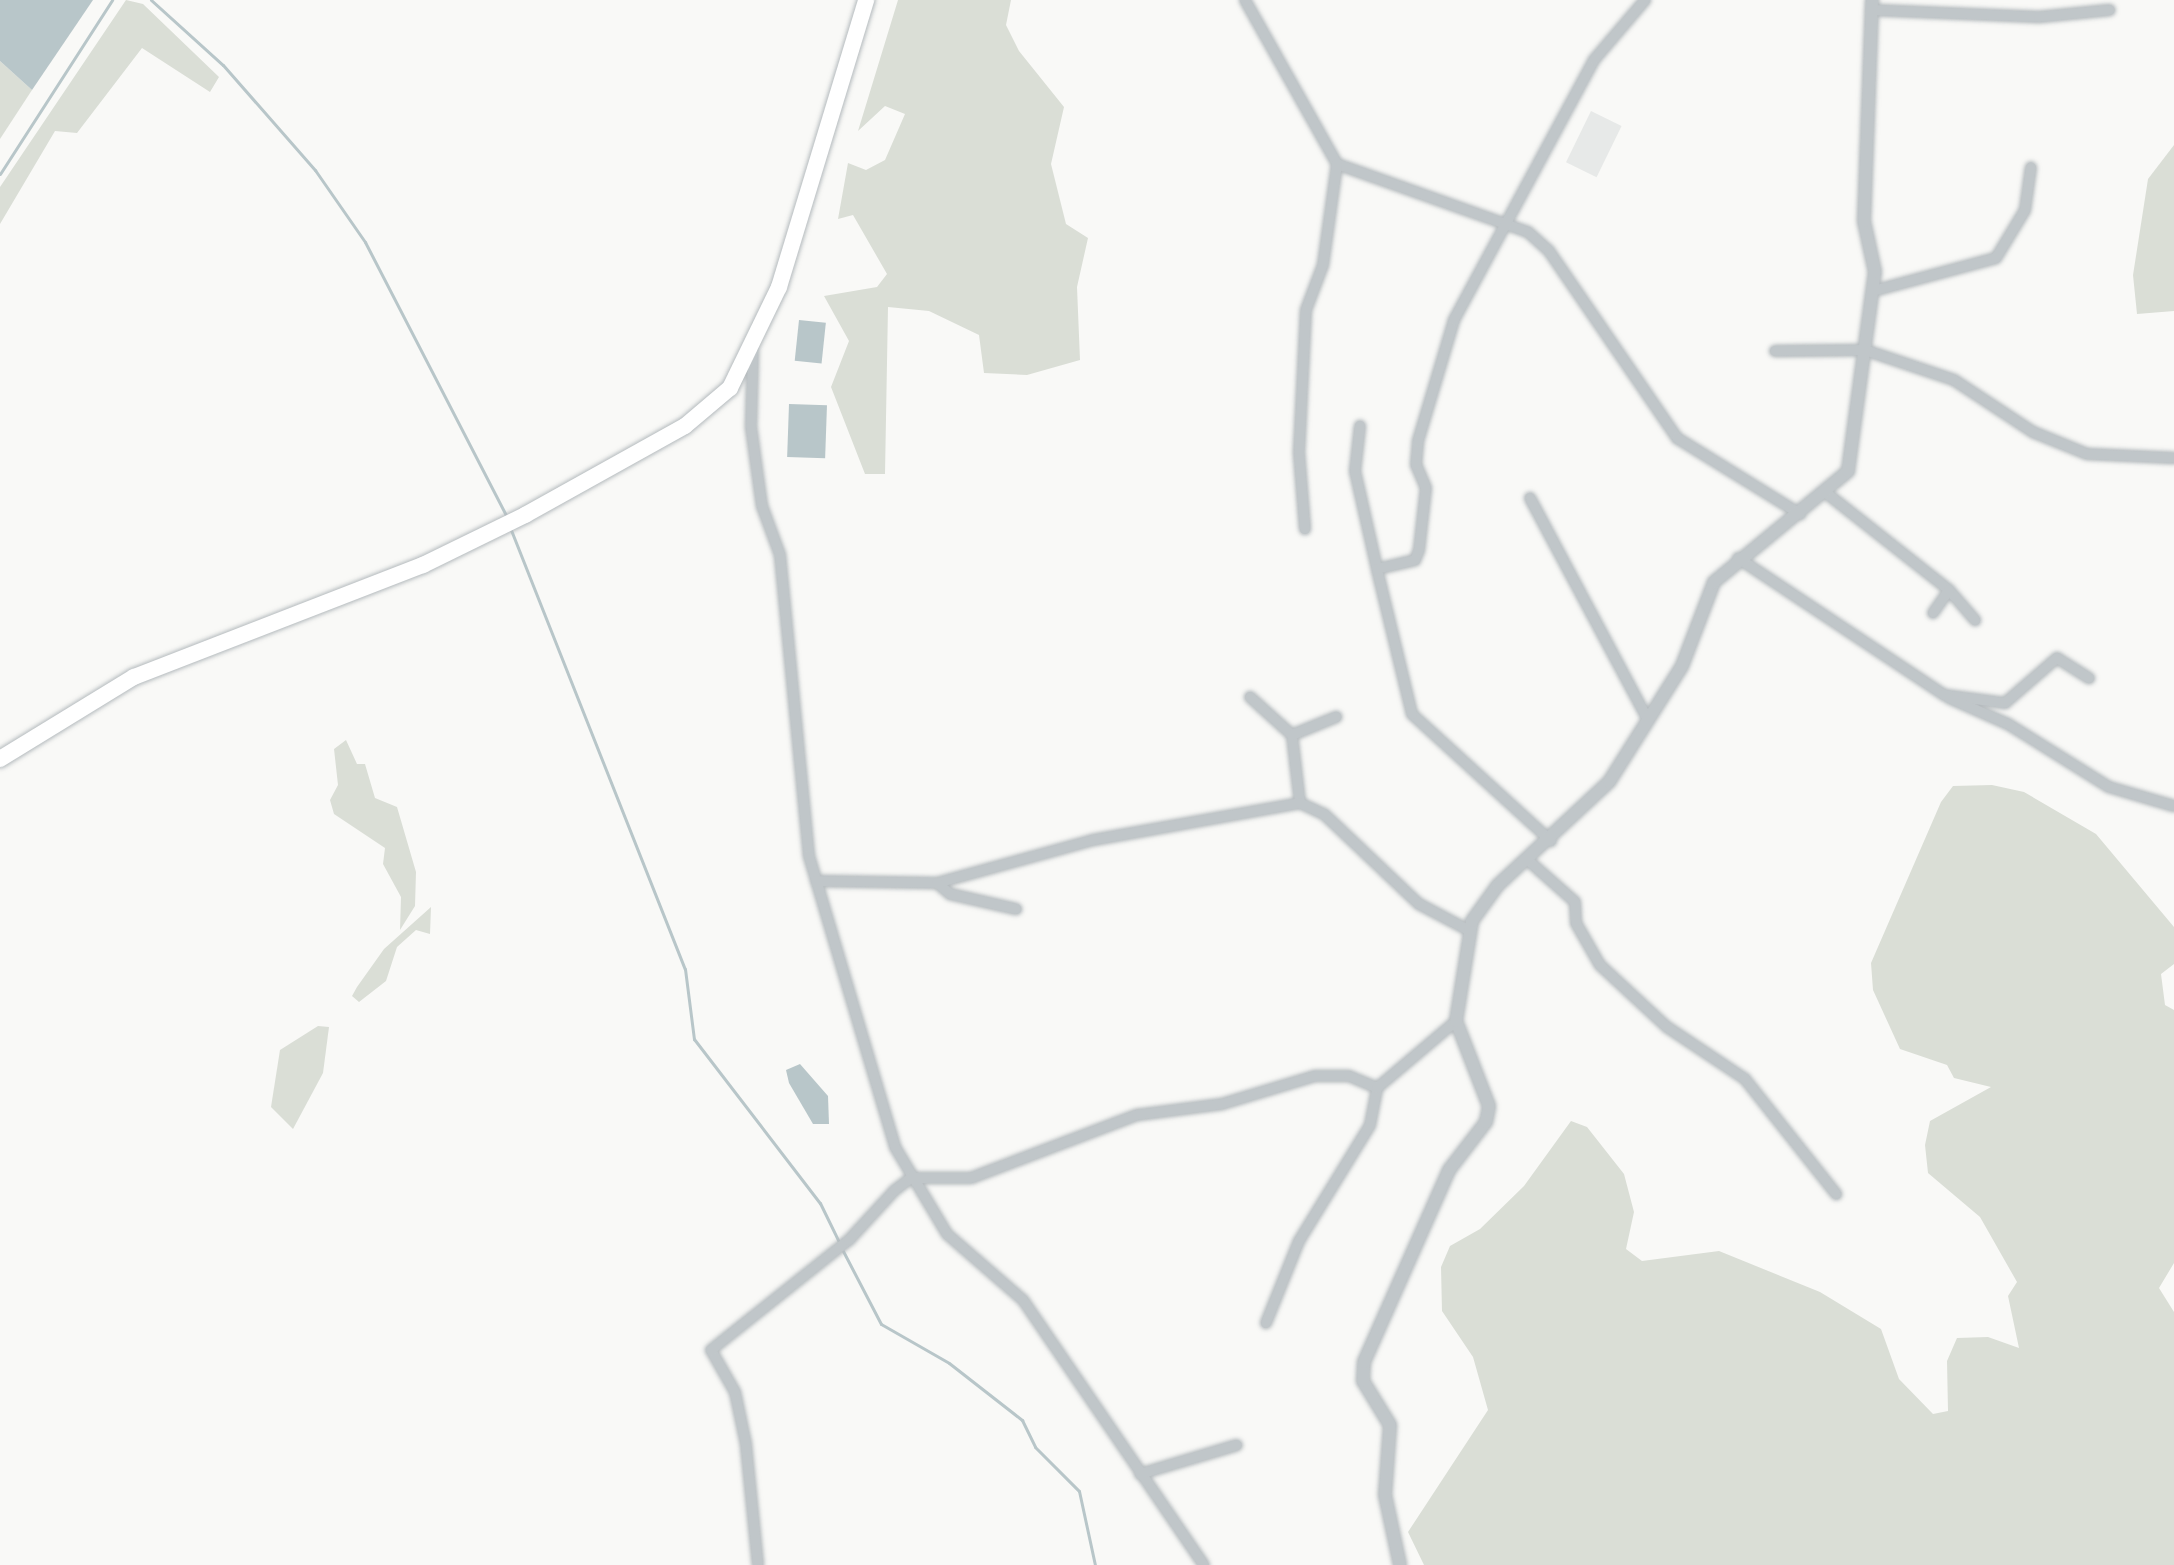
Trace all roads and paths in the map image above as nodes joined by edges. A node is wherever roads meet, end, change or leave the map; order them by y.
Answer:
1 (866, 0) edge
2 (1245, 0) edge
3 (1645, 0) edge
4 (1872, 5) edge
5 (2110, 10) dead end
6 (1337, 164) junction
7 (2031, 167) dead end
8 (1506, 220) junction
9 (1873, 291) junction
10 (1865, 350) junction
11 (753, 351) junction
12 (1775, 351) dead end
13 (1360, 426) dead end
14 (2174, 458) edge
15 (1825, 492) junction
16 (1530, 498) dead end
17 (1800, 514) junction
18 (1305, 529) dead end
19 (1738, 558) junction
20 (1377, 569) junction
21 (1949, 590) junction
22 (1933, 613) dead end
23 (1975, 620) dead end
24 (2089, 678) dead end
25 (1944, 695) junction
26 (1250, 697) dead end
27 (1336, 717) dead end
28 (1647, 718) junction
29 (1292, 735) junction
30 (0, 759) edge
31 (1300, 803) junction
32 (2174, 806) edge
33 (1551, 841) junction
34 (1530, 862) junction
35 (816, 881) junction
36 (937, 883) junction
37 (1016, 909) dead end
38 (1470, 931) junction
39 (1456, 1021) junction
40 (1377, 1088) junction
41 (911, 1178) junction
42 (1836, 1194) dead end
43 (1266, 1323) dead end
44 (1237, 1445) dead end
45 (1140, 1474) junction
46 (758, 1565) edge
47 (1204, 1565) edge
48 (1400, 1565) edge

1 - 11 main road
2 - 6 street
3 - 8 street
4 - 5 street
4 - 9 street
6 - 8 street
6 - 18 street
7 - 9 street
8 - 17 street
8 - 20 street
9 - 10 street
10 - 12 street
10 - 14 street
10 - 15 street
11 - 30 main road
11 - 35 street
13 - 20 street
15 - 17 street
15 - 21 street
16 - 28 street
17 - 19 street
19 - 25 street
19 - 28 street
20 - 33 street
21 - 22 street
21 - 23 street
24 - 25 street
25 - 32 street
26 - 29 street
27 - 29 street
28 - 33 street
29 - 31 street
31 - 36 street
31 - 38 street
33 - 34 street
34 - 38 street
34 - 42 street
35 - 36 street
35 - 41 street
36 - 37 street
38 - 39 street
39 - 40 street
39 - 48 street
40 - 41 street
40 - 43 street
41 - 45 street
41 - 46 street
44 - 45 street
45 - 47 street

